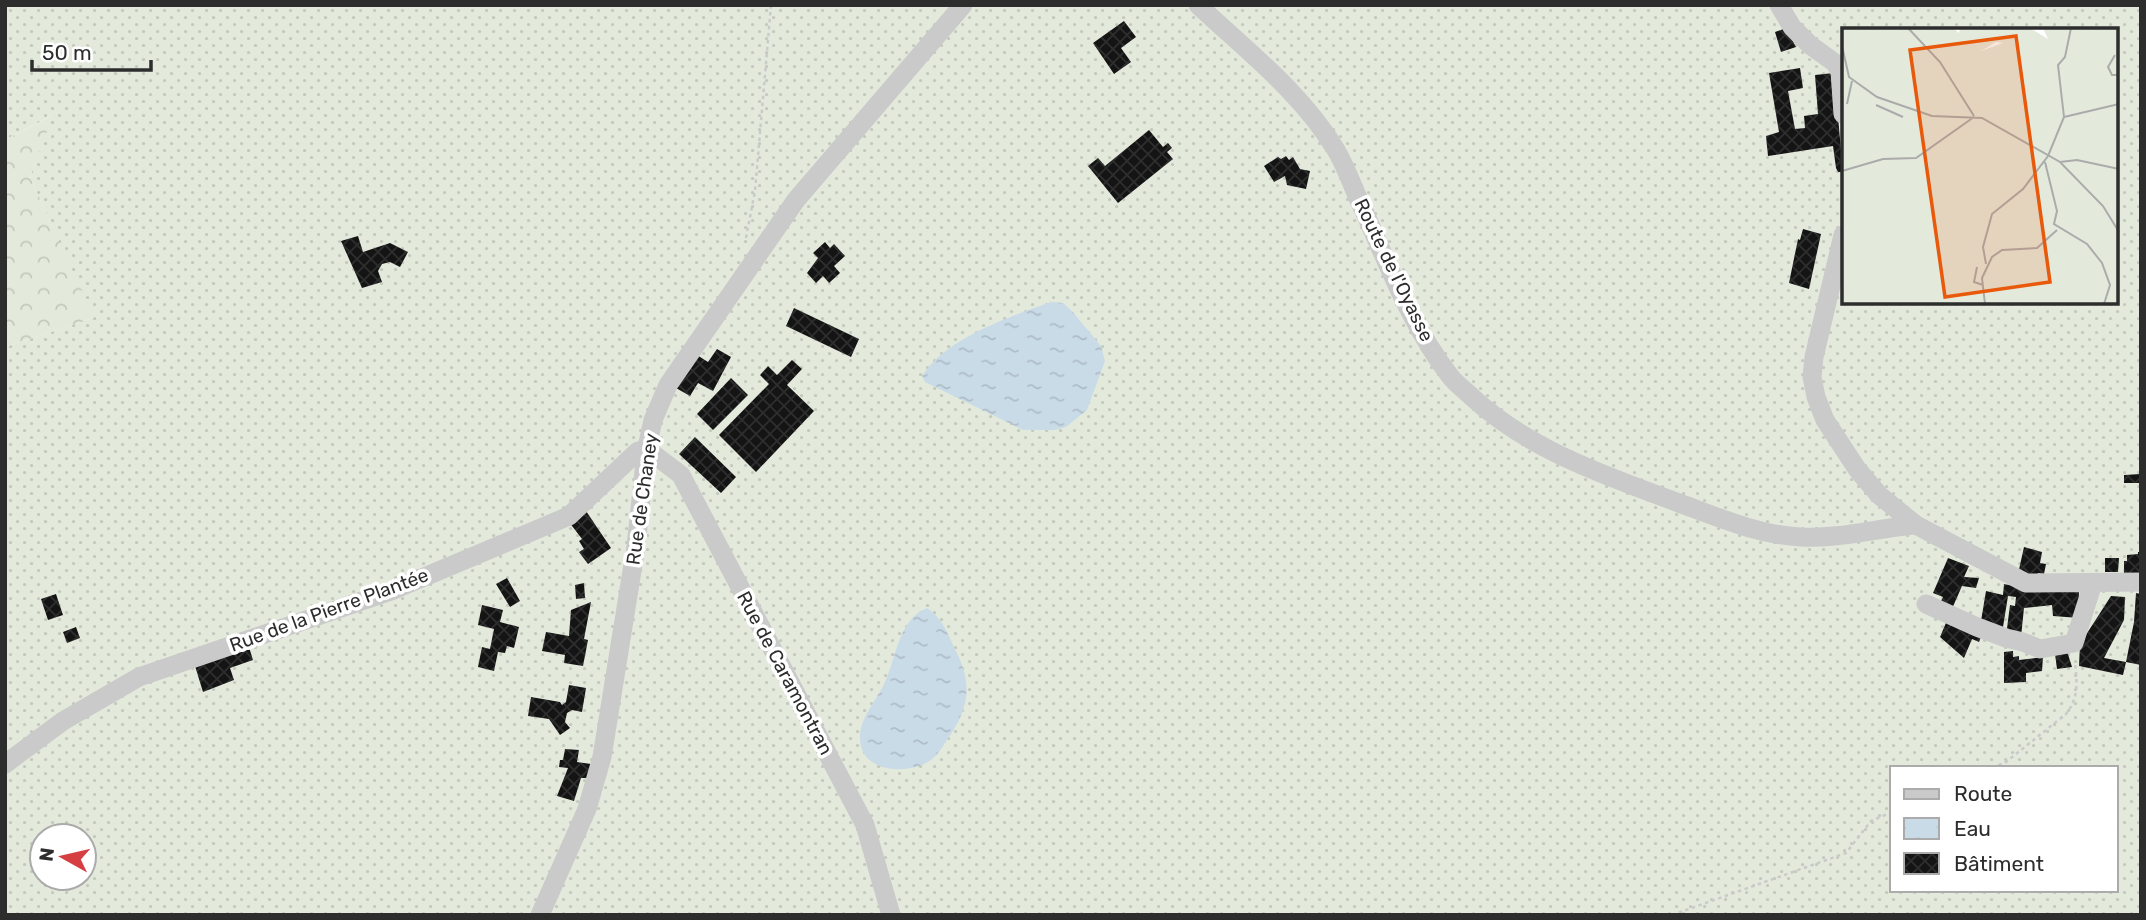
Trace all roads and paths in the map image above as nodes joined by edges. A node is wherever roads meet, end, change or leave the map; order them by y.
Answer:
1 (771, 5) edge
2 (963, 5) edge
3 (1198, 5) edge
4 (1779, 5) edge
5 (1842, 100) edge
6 (1842, 239) edge
7 (746, 243) dead end
8 (646, 452) junction
9 (1916, 525) junction
10 (2141, 582) edge
11 (2093, 583) junction
12 (1926, 604) dead end
13 (2074, 643) junction
14 (5, 764) edge
15 (1997, 766) edge
16 (1890, 813) edge
17 (540, 915) edge
18 (891, 915) edge
19 (1672, 915) edge

1 - 7 path
2 - 8 street, Rue de Chaney
3 - 9 street, Route de l'Oyasse
4 - 5 street
6 - 9 street
8 - 14 street, Rue de la Pierre Plantée
8 - 17 street, Rue de Chaney
8 - 18 street, Rue de Caramontran
9 - 11 street
10 - 11 street
11 - 13 street
12 - 13 street
13 - 15 path
16 - 19 path

